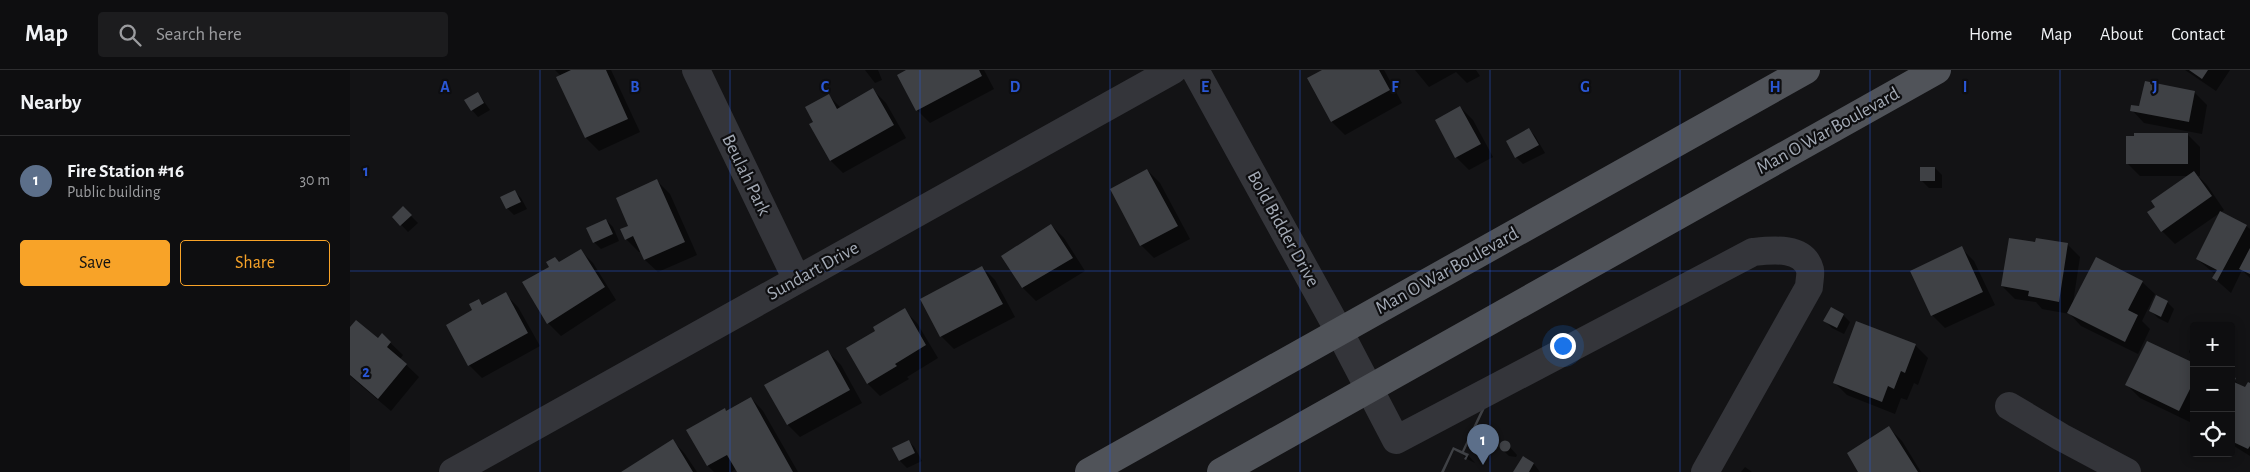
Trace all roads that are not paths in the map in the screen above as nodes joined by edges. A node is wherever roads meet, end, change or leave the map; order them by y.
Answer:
1 (696, 70) edge
2 (1173, 70) edge
3 (1194, 70) edge
4 (1806, 70) edge
5 (1937, 70) edge
6 (797, 280) junction
7 (1339, 331) junction
8 (1369, 388) junction
9 (2009, 406) dead end
10 (453, 472) edge
11 (1089, 472) edge
12 (1221, 472) edge
13 (1705, 472) edge
14 (2127, 472) edge

1 - 6 street, Beulah Park
2 - 6 street, Sundart Drive
3 - 7 street, Bold Bidder Drive
4 - 7 main road, Man O War Boulevard
5 - 8 main road, Man O War Boulevard
6 - 10 street, Sundart Drive
7 - 8 street, Bold Bidder Drive
7 - 11 main road, Man O War Boulevard
8 - 12 main road, Man O War Boulevard
8 - 13 street, Bold Bidder Drive
9 - 14 street

